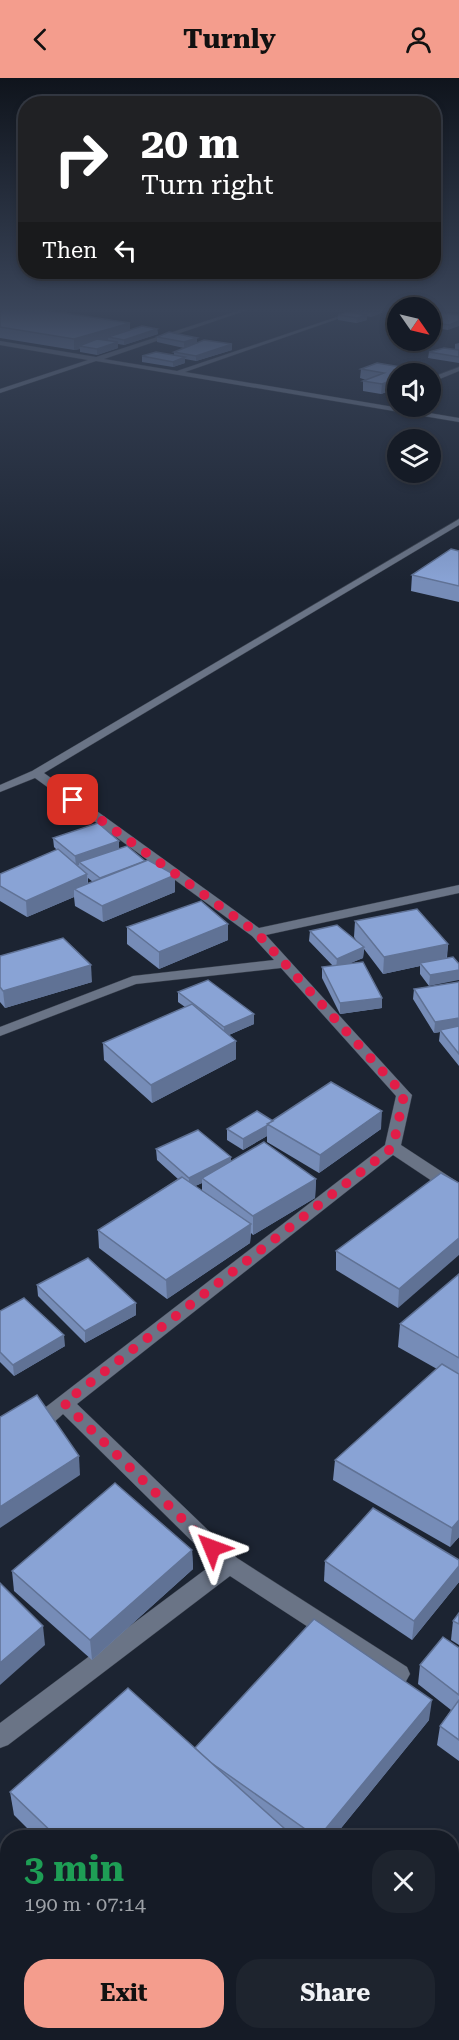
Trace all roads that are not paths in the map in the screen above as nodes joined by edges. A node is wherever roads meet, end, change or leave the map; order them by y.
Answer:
1 (336, 400) edge
2 (387, 400) edge
3 (374, 406) junction
4 (459, 420) edge
5 (459, 521) edge
6 (36, 773) junction
7 (0, 789) edge
8 (459, 889) edge
9 (257, 933) junction
10 (284, 963) junction
11 (0, 1032) edge
12 (393, 1147) junction
13 (459, 1191) edge
14 (64, 1403) junction
15 (18, 1438) edge
16 (229, 1564) junction
17 (374, 1715) edge
18 (0, 1737) edge

1 - 3 street
2 - 3 street
3 - 4 street
5 - 6 street
6 - 7 street
6 - 9 street
8 - 9 street
9 - 10 street
10 - 11 street
10 - 12 street
12 - 13 street
12 - 14 street
14 - 15 street
14 - 16 street
16 - 17 street
16 - 18 street

